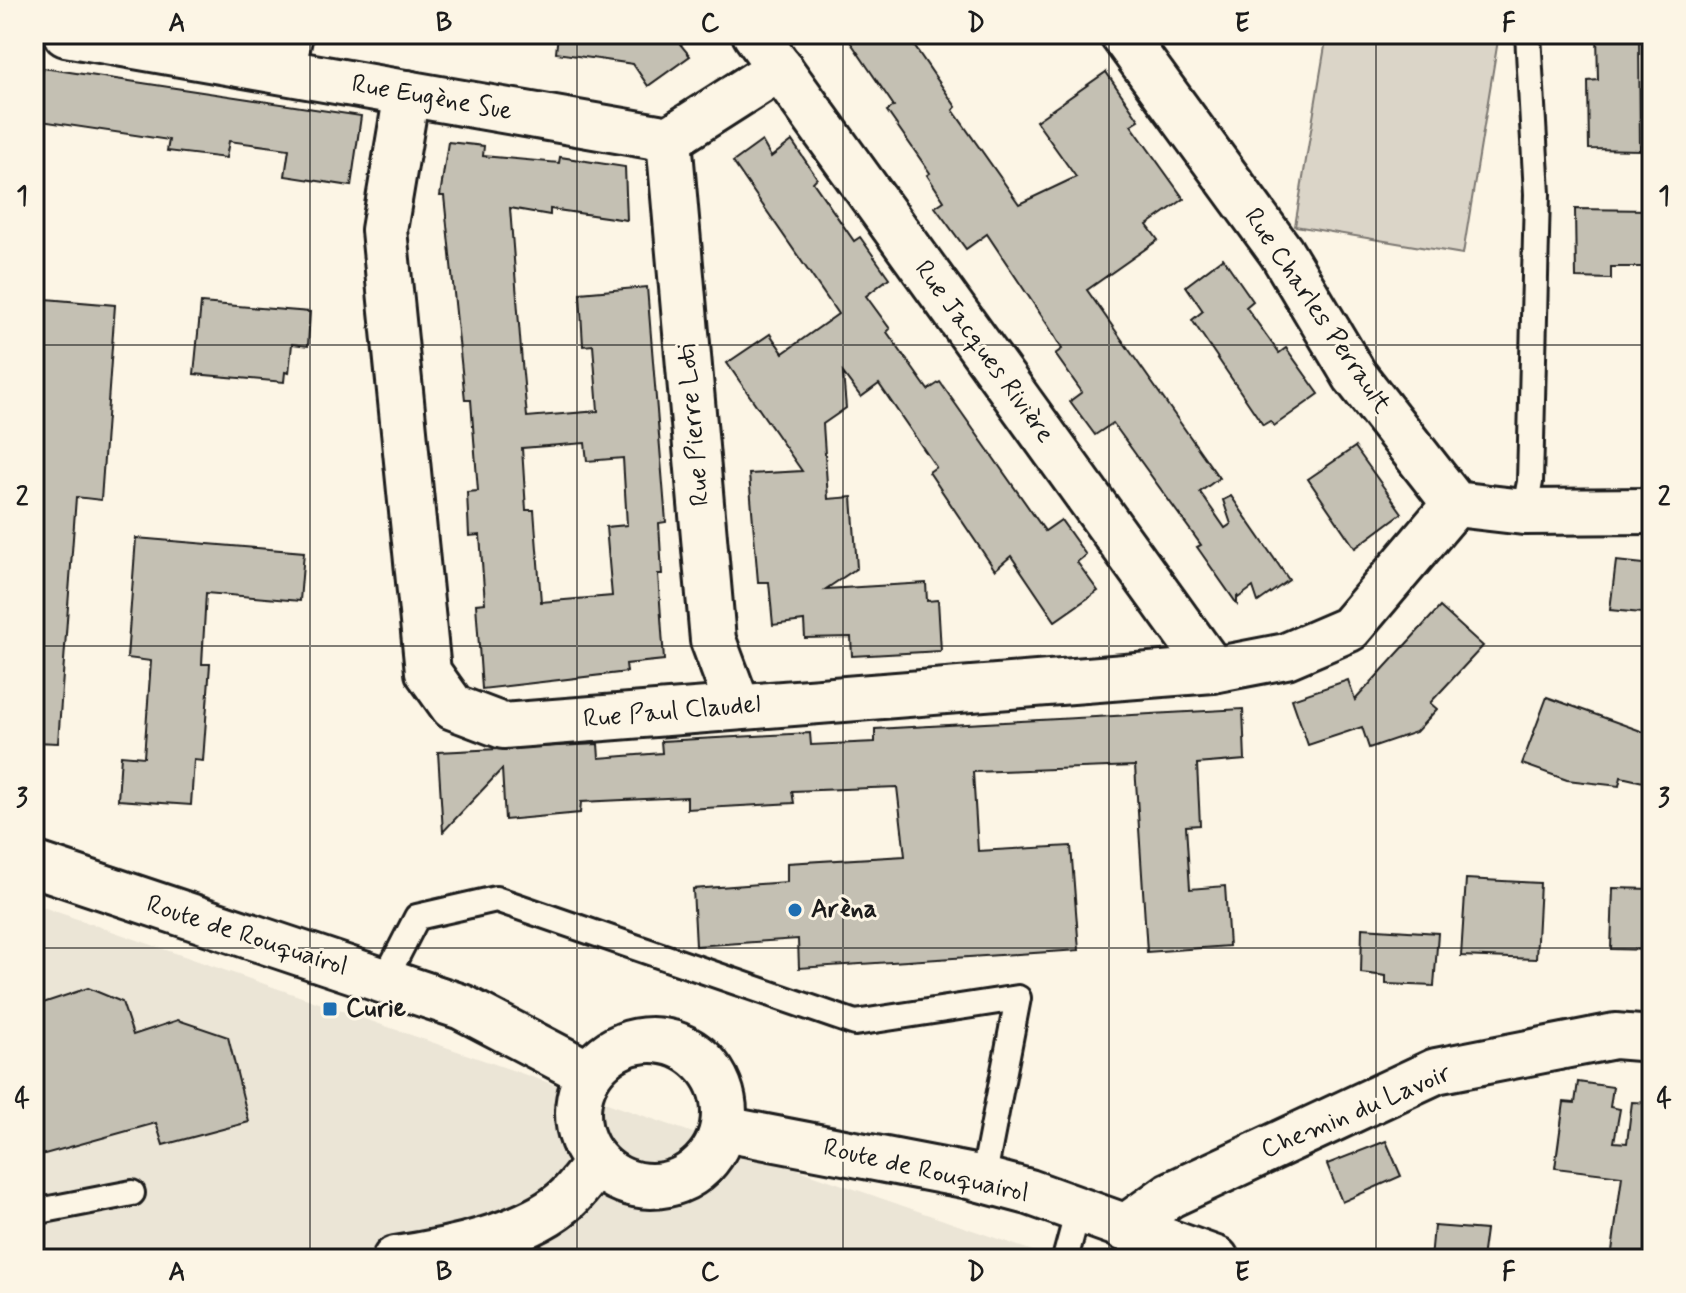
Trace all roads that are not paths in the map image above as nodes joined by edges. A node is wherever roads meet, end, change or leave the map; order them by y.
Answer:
1 (66, 34) edge
2 (1122, 34) edge
3 (1528, 34) edge
4 (767, 51) edge
5 (286, 53) edge
6 (407, 93) junction
7 (669, 139) junction
8 (1455, 504) junction
9 (1652, 511) edge
10 (1524, 512) junction
11 (1213, 670) junction
12 (738, 707) junction
13 (34, 864) edge
14 (384, 981) junction
15 (1652, 1039) edge
16 (588, 1073) junction
17 (724, 1129) junction
18 (597, 1163) junction
19 (983, 1180) junction
20 (132, 1193) dead end
21 (1078, 1211) junction
22 (34, 1212) edge
23 (1124, 1228) junction
24 (419, 1257) edge
25 (1065, 1259) edge
26 (1216, 1259) edge

1 - 5 street, Rue Eugène Sue
2 - 8 street, Rue Charles Perrault
3 - 10 lane
4 - 7 street
4 - 11 street, Rue Jacques Rivière
5 - 6 street, Rue Eugène Sue
6 - 7 street, Rue Eugène Sue
6 - 12 street, Rue Paul Claudel
7 - 12 street, Rue Pierre Loti
8 - 10 street
8 - 11 street, Rue Paul Claudel
9 - 10 street
11 - 12 street, Rue Paul Claudel
13 - 14 street, Route de Rouquairol
14 - 16 street, Route de Rouquairol
14 - 19 lane
15 - 23 street, Chemin du Lavoir
16 - 17 street
16 - 18 street
17 - 18 street
17 - 19 street, Route de Rouquairol
18 - 24 street
19 - 21 street, Route de Rouquairol
20 - 22 lane
21 - 23 street, Route de Rouquairol
21 - 25 lane
23 - 26 street, Route de Rouquairol

